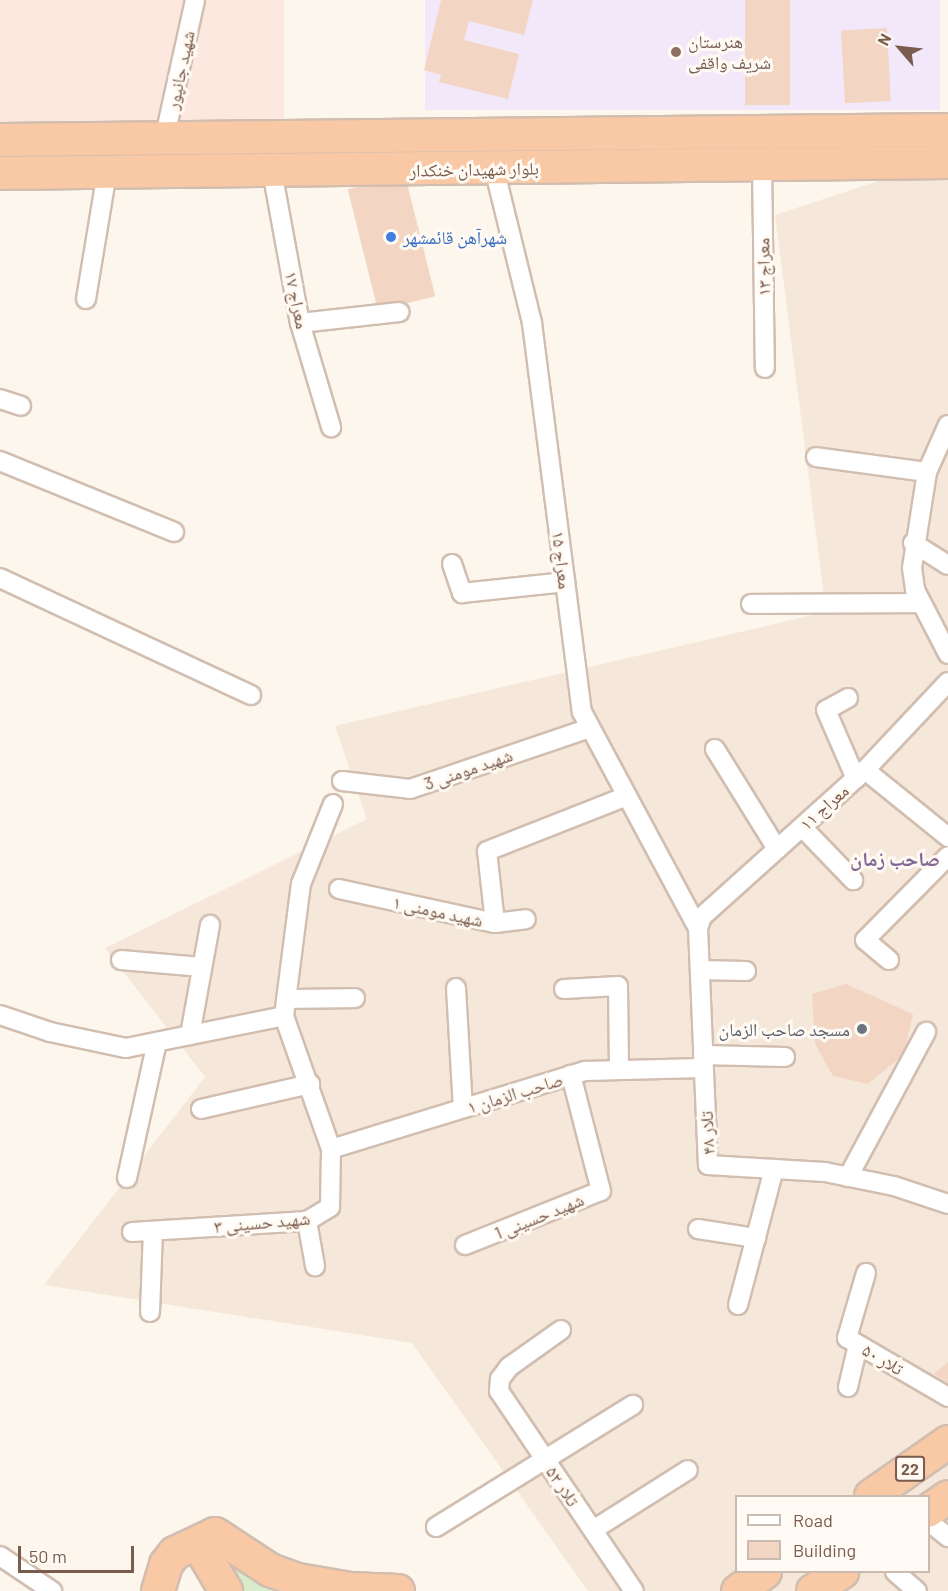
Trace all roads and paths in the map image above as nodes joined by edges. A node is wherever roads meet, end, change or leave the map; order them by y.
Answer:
1 (195, 0) edge
2 (948, 130) edge
3 (0, 140) edge
4 (164, 140) junction
5 (948, 162) edge
6 (762, 165) junction
7 (494, 168) junction
8 (272, 171) junction
9 (107, 172) junction
10 (2, 178) edge
11 (86, 299) dead end
12 (399, 312) dead end
13 (300, 323) junction
14 (765, 368) dead end
15 (0, 399) edge
16 (21, 406) dead end
17 (948, 425) edge
18 (330, 427) dead end
19 (816, 457) dead end
20 (0, 461) edge
21 (927, 472) junction
22 (174, 532) dead end
23 (913, 543) junction
24 (452, 564) dead end
25 (948, 565) edge
26 (0, 578) edge
27 (565, 582) junction
28 (921, 603) junction
29 (751, 604) dead end
30 (948, 654) edge
31 (948, 682) edge
32 (250, 695) dead end
33 (848, 698) dead end
34 (590, 728) junction
35 (716, 749) dead end
36 (861, 774) junction
37 (342, 781) dead end
38 (627, 796) junction
39 (333, 804) dead end
40 (802, 827) junction
41 (948, 837) edge
42 (777, 849) junction
43 (948, 856) edge
44 (853, 879) dead end
45 (339, 889) dead end
46 (526, 919) dead end
47 (495, 923) junction
48 (210, 925) dead end
49 (698, 928) junction
50 (121, 960) dead end
51 (889, 960) dead end
52 (202, 967) junction
53 (699, 970) junction
54 (746, 971) dead end
55 (456, 988) dead end
56 (564, 989) dead end
57 (355, 998) dead end
58 (285, 1007) junction
59 (0, 1015) edge
60 (926, 1032) dead end
61 (190, 1035) junction
62 (157, 1042) junction
63 (784, 1057) dead end
64 (703, 1062) junction
65 (619, 1071) junction
66 (571, 1075) junction
67 (310, 1084) junction
68 (463, 1108) junction
69 (201, 1109) dead end
70 (331, 1149) junction
71 (774, 1169) junction
72 (848, 1177) junction
73 (127, 1178) dead end
74 (948, 1204) edge
75 (307, 1221) junction
76 (698, 1229) dead end
77 (153, 1231) junction
78 (132, 1232) dead end
79 (756, 1238) junction
80 (465, 1245) dead end
81 (315, 1266) dead end
82 (866, 1273) dead end
83 (738, 1305) dead end
84 (150, 1312) dead end
85 (561, 1330) dead end
86 (858, 1345) junction
87 (848, 1387) dead end
88 (948, 1396) edge
89 (633, 1405) dead end
90 (948, 1442) edge
91 (544, 1458) junction
92 (688, 1470) dead end
93 (874, 1495) edge
94 (948, 1497) edge
95 (930, 1510) edge
96 (930, 1523) edge
97 (436, 1527) dead end
98 (593, 1530) junction
99 (948, 1537) edge
100 (198, 1544) junction
101 (0, 1556) edge
102 (764, 1573) edge
103 (840, 1573) edge
104 (896, 1573) edge
105 (163, 1586) edge
106 (52, 1591) edge
107 (226, 1591) edge
108 (398, 1591) edge
109 (634, 1591) edge
110 (738, 1591) edge
111 (813, 1591) edge
112 (917, 1591) edge

1 - 4 street, شهید جانپور
2 - 4 highway, بلوار شهیدان خنکدار
3 - 4 highway, بلوار شهیدان خنکدار
5 - 6 highway, بلوار شهیدان خنکدار
6 - 7 highway, بلوار شهیدان خنکدار
6 - 14 street, معراج ۱۳
7 - 8 highway, بلوار شهیدان خنکدار
7 - 27 street, معراج ۱۵
8 - 9 highway, بلوار شهیدان خنکدار
8 - 13 street, معراج ۱۷
9 - 10 highway, بلوار شهیدان خنکدار
9 - 11 street
12 - 13 street
13 - 18 street, معراج ۱۷
15 - 16 street
17 - 21 street
19 - 21 street
20 - 22 street
21 - 23 street
23 - 25 street
23 - 28 street
24 - 27 street
26 - 32 street
27 - 34 street, معراج ۱۵
28 - 29 street
28 - 30 street
31 - 36 street, معراج ۱۱
33 - 36 street
34 - 37 street, شهید مومنی 3
34 - 38 street, معراج ۱۵
35 - 42 street
36 - 40 street, معراج ۱۱
36 - 41 street
38 - 47 street, شهید مومنی ۱
38 - 49 street, معراج ۱۵
39 - 58 street
40 - 42 street, معراج ۱۱
40 - 44 street
42 - 49 street, معراج ۱۱
43 - 51 street
45 - 47 street, شهید مومنی ۱
46 - 47 street
48 - 52 street
49 - 53 street, تلار ۴۸
50 - 52 street
52 - 61 street
53 - 54 street
53 - 64 street, تلار ۴۸
55 - 68 street
56 - 65 street
57 - 58 street
58 - 61 street
58 - 67 street
59 - 62 street
60 - 72 street
61 - 62 street
62 - 73 street
63 - 64 street, صاحب الزمان ۱
64 - 65 street, صاحب الزمان ۱
64 - 71 street, تلار ۴۸
65 - 66 street, صاحب الزمان ۱
66 - 68 street, صاحب الزمان ۱
66 - 80 street, شهید حسینی 1
67 - 69 street
67 - 70 street
68 - 70 street, صاحب الزمان ۱
70 - 75 street, شهید حسینی ۳
71 - 72 street, تلار ۴۸
71 - 79 street
72 - 74 street, تلار ۴۸
75 - 77 street, شهید حسینی ۳
75 - 81 street
76 - 79 street
77 - 78 street, شهید حسینی ۳
77 - 84 street
79 - 83 street
82 - 86 street, تلار ۵۰
85 - 91 street, تلار ۵۲
86 - 87 street
86 - 88 street, تلار ۵۰
89 - 91 street
90 - 93 highway, 22
91 - 97 street
91 - 98 street, تلار ۵۲
92 - 98 street
94 - 95 highway, 22
96 - 99 street
98 - 109 street, تلار ۵۲
100 - 105 highway
100 - 107 highway
100 - 108 highway
101 - 106 street
102 - 110 highway
103 - 111 highway
104 - 112 street

